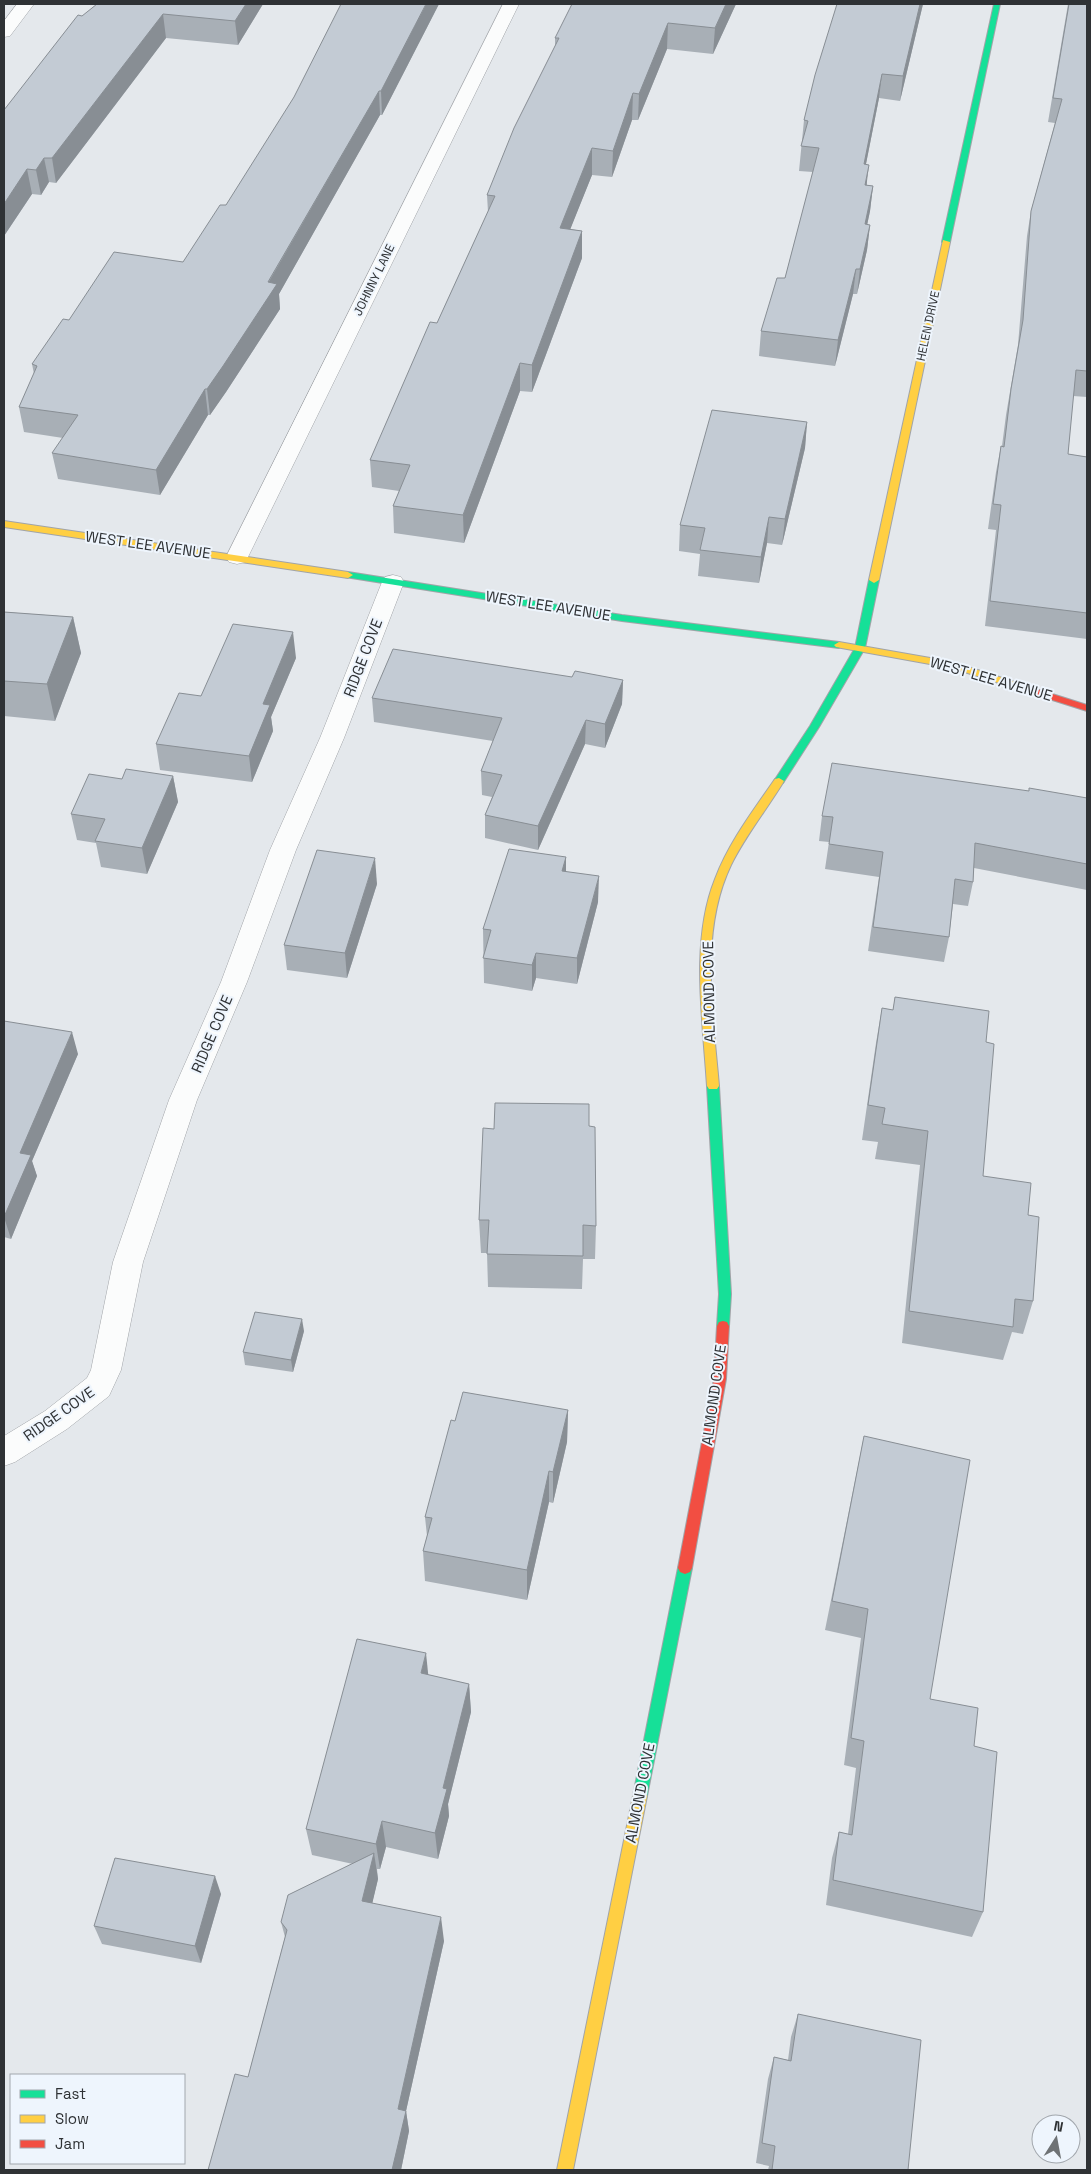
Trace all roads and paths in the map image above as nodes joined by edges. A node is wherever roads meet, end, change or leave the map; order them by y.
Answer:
1 (26, 4) edge
2 (511, 4) edge
3 (997, 4) edge
4 (4, 32) edge
5 (4, 524) edge
6 (236, 557) junction
7 (393, 582) junction
8 (860, 648) junction
9 (1087, 708) edge
10 (4, 1452) edge
11 (565, 2170) edge

1 - 4 street
2 - 6 street, JOHNNY LANE
3 - 8 street, HELEN DRIVE
5 - 6 street, WEST LEE AVENUE
6 - 7 street, WEST LEE AVENUE
7 - 8 street, WEST LEE AVENUE
7 - 10 street, RIDGE COVE
8 - 9 street, WEST LEE AVENUE
8 - 11 street, ALMOND COVE

